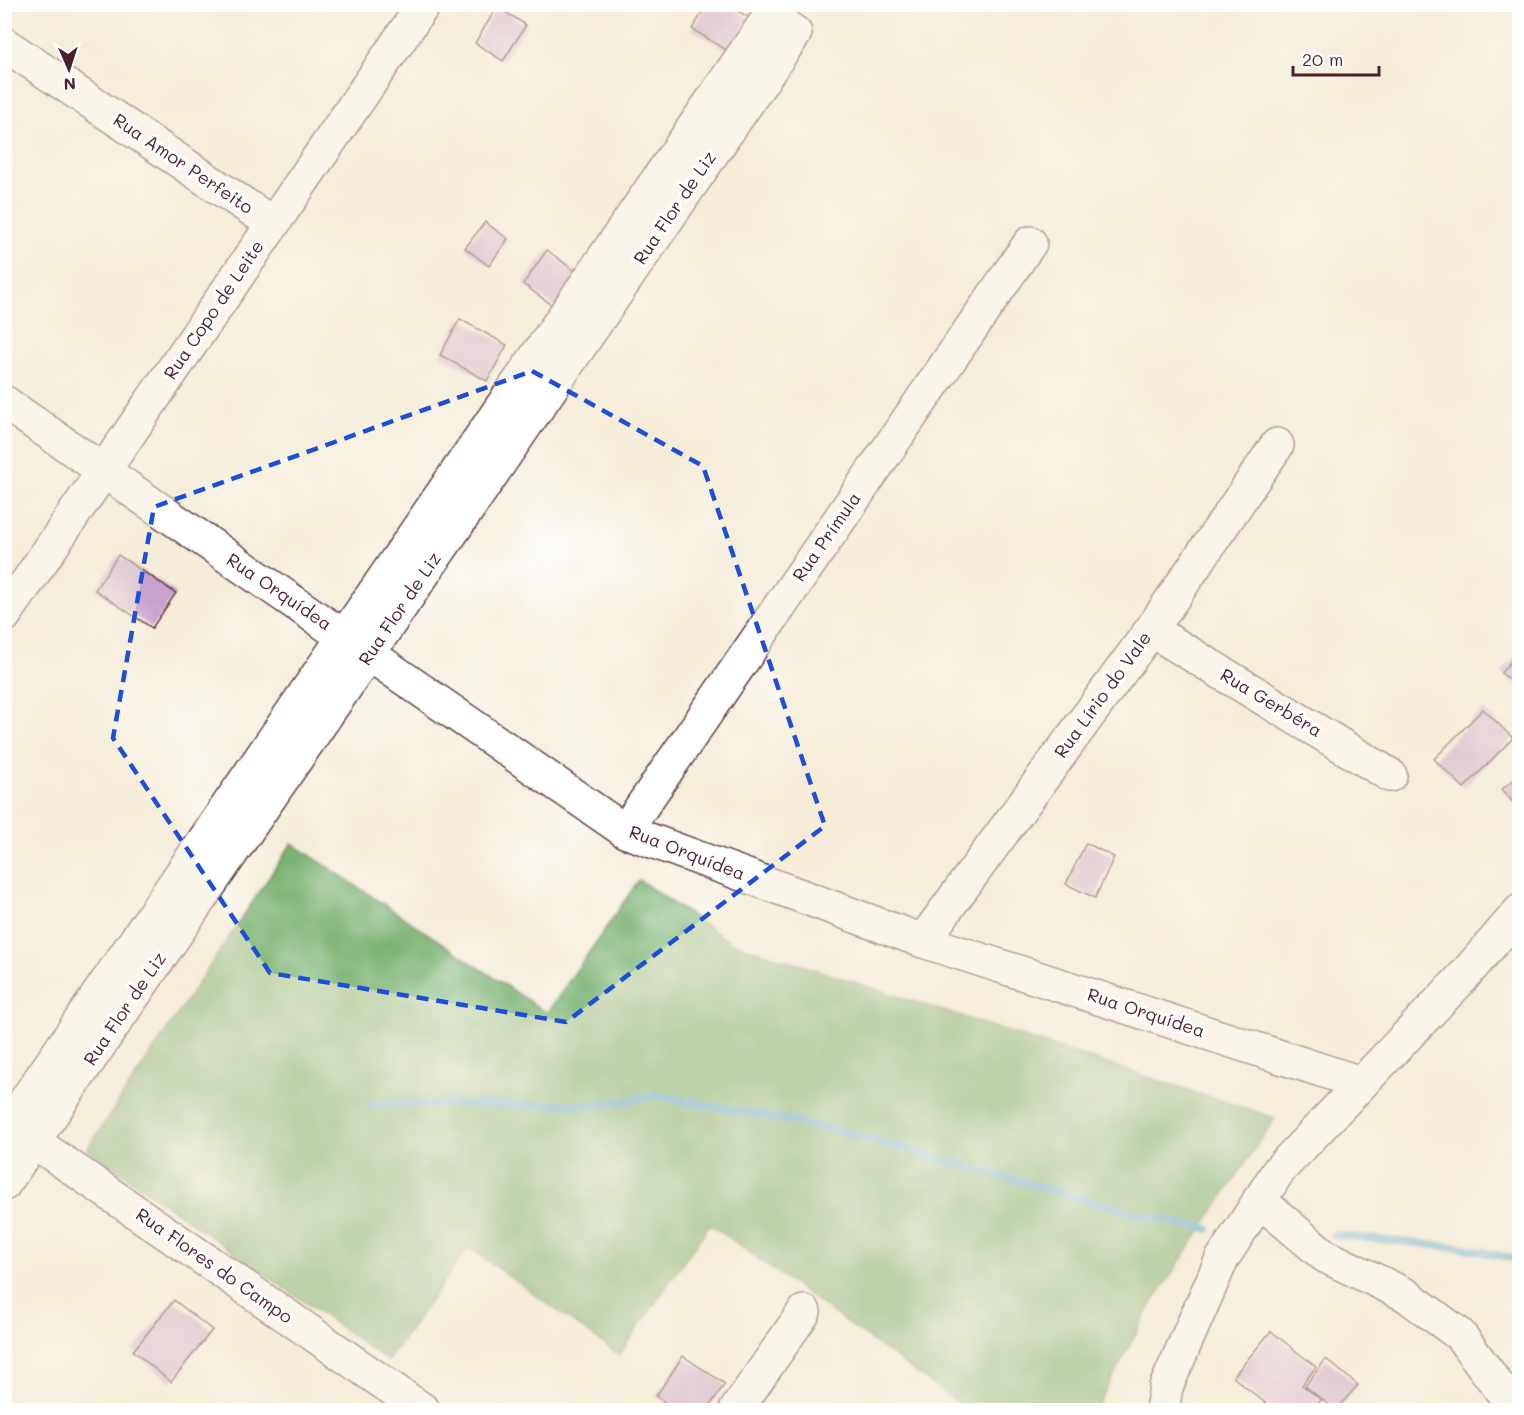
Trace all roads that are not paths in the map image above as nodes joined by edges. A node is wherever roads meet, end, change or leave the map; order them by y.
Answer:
1 (424, 4) edge
2 (783, 25) dead end
3 (4, 44) edge
4 (272, 223) junction
5 (1030, 243) dead end
6 (4, 402) edge
7 (1277, 445) dead end
8 (105, 472) junction
9 (4, 616) edge
10 (1151, 630) junction
11 (357, 645) junction
12 (1390, 776) dead end
13 (625, 831) junction
14 (1520, 911) edge
15 (923, 941) junction
16 (1361, 1083) junction
17 (13, 1130) edge
18 (4, 1184) edge
19 (1259, 1200) junction
20 (804, 1312) dead end
21 (423, 1410) edge
22 (736, 1410) edge
23 (1162, 1410) edge
24 (1516, 1410) edge

1 - 4 street, Rua Copo de Leite
2 - 11 street, Rua Flor de Liz
3 - 4 street, Rua Amor Perfeito
4 - 8 street, Rua Copo de Leite
5 - 13 street, Rua Prímula
6 - 8 street, Rua Orquídea
7 - 10 street, Rua Lírio do Vale
8 - 9 street, Rua Copo de Leite
8 - 11 street, Rua Orquídea
10 - 12 street, Rua Gerbéra
10 - 15 street, Rua Lírio do Vale
11 - 13 street, Rua Orquídea
11 - 17 street, Rua Flor de Liz
13 - 15 street, Rua Orquídea
14 - 16 street
15 - 16 street, Rua Orquídea
16 - 19 street
17 - 18 street, Rua Flor de Liz
17 - 21 street, Rua Flores do Campo
19 - 23 street
19 - 24 street
20 - 22 street

